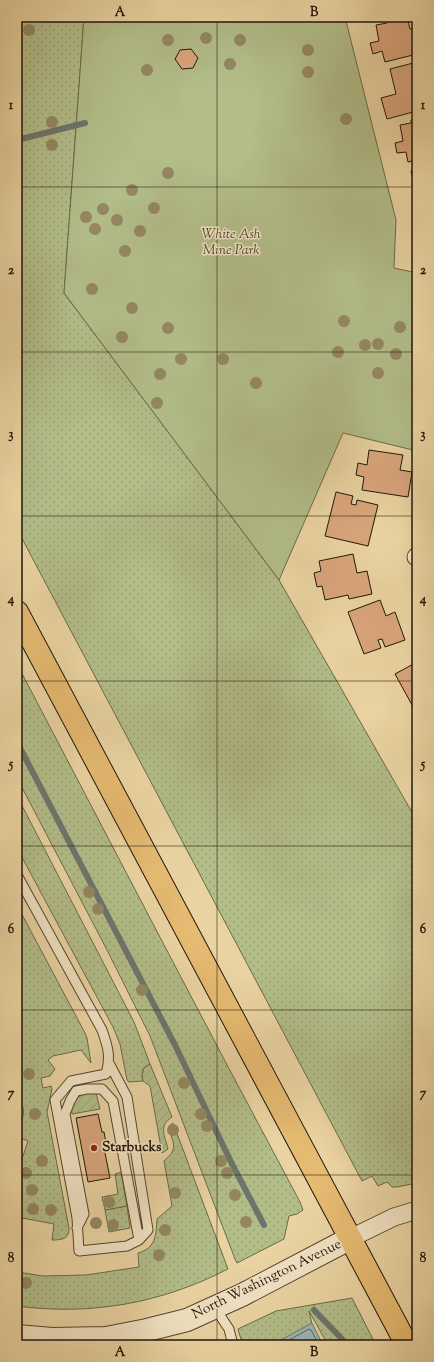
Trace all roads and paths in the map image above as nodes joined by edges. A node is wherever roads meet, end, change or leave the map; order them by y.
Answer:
1 (17, 612) edge
2 (17, 875) edge
3 (109, 1063) junction
4 (417, 1210) edge
5 (77, 1228) junction
6 (351, 1238) junction
7 (139, 1240) junction
8 (215, 1308) junction
9 (17, 1336) edge
10 (124, 1340) edge
11 (233, 1345) edge
12 (408, 1345) edge

1 - 6 highway
2 - 3 lane
3 - 5 lane
3 - 7 lane
4 - 6 street
5 - 7 lane
5 - 7 lane
6 - 8 street, North Washington Avenue
6 - 12 highway
8 - 10 street, North Washington Avenue
8 - 11 lane
9 - 10 street, North Washington Avenue

